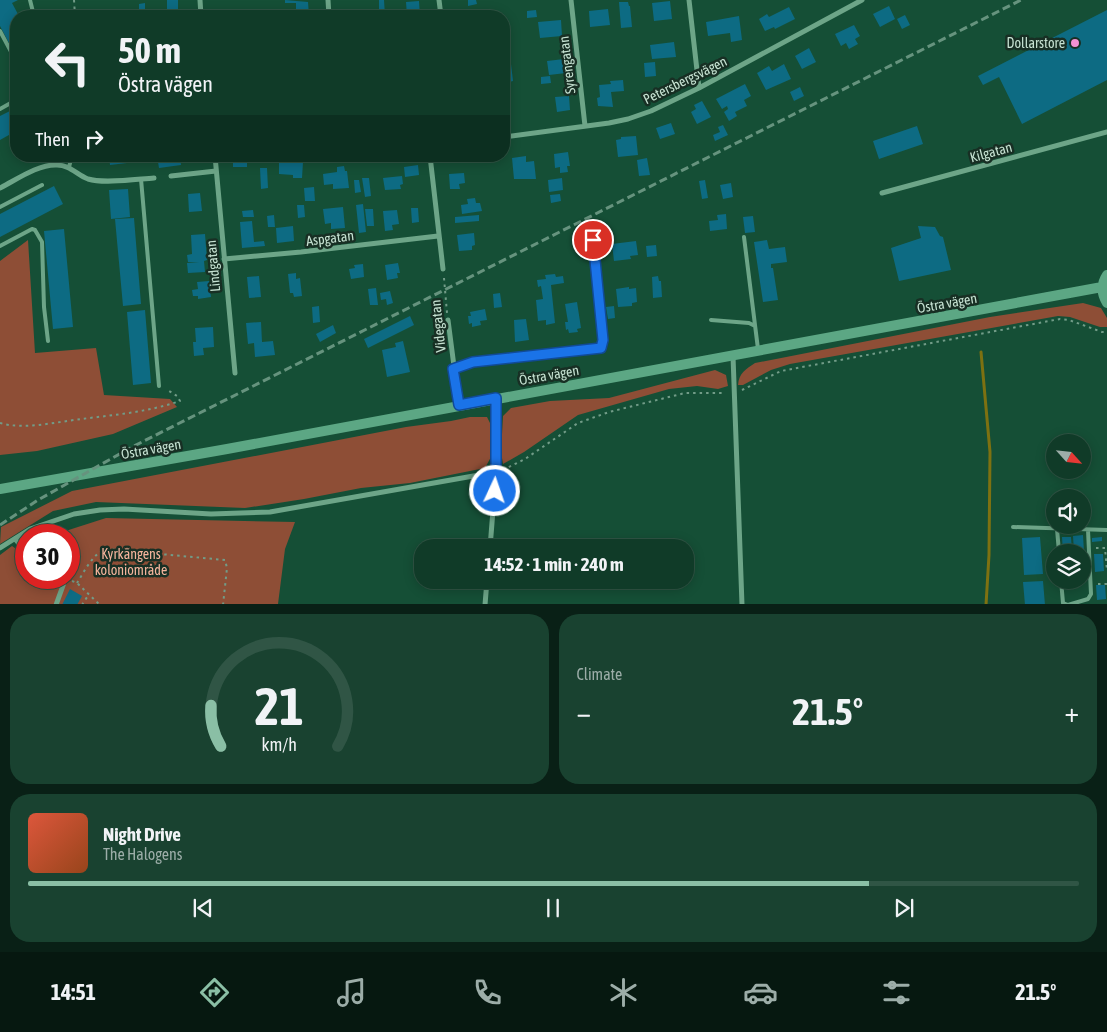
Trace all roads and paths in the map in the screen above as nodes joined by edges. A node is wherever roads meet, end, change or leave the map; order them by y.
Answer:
1 (571, 0) edge
2 (689, 0) edge
3 (862, 0) edge
4 (0, 31) edge
5 (10, 50) edge
6 (699, 88) junction
7 (585, 126) junction
8 (1107, 133) edge
9 (510, 136) edge
10 (70, 162) edge
11 (215, 162) edge
12 (431, 162) edge
13 (69, 167) junction
14 (216, 171) junction
15 (171, 176) dead end
16 (154, 178) dead end
17 (141, 179) junction
18 (42, 185) dead end
19 (0, 188) edge
20 (882, 193) dead end
21 (0, 207) edge
22 (438, 236) junction
23 (744, 237) dead end
24 (593, 240) dead end
25 (0, 246) edge
26 (224, 259) junction
27 (443, 272) joint
28 (1107, 275) edge
29 (1102, 287) junction
30 (1107, 303) edge
31 (448, 320) joint
32 (711, 320) dead end
33 (755, 326) junction
34 (1107, 332) edge
35 (48, 341) dead end
36 (759, 351) junction
37 (733, 356) junction
38 (453, 369) junction
39 (235, 373) dead end
40 (159, 386) joint
41 (736, 392) junction
42 (496, 398) junction
43 (459, 405) junction
44 (0, 423) edge
45 (496, 472) junction
46 (0, 490) edge
47 (43, 524) edge
48 (1013, 528) dead end
49 (1046, 529) edge
50 (1091, 530) edge
51 (1107, 530) edge
52 (15, 539) edge
53 (491, 539) edge
54 (0, 548) edge
55 (1091, 548) edge
56 (1107, 571) edge
57 (62, 589) edge
58 (486, 589) edge
59 (1062, 589) edge
60 (1091, 589) edge
61 (89, 594) junction
62 (56, 604) edge
63 (82, 604) edge
64 (100, 604) edge
65 (223, 604) edge
66 (485, 604) edge
67 (742, 604) edge
68 (1068, 604) edge

1 - 7 street, Syrengatan
2 - 6 street
3 - 6 street, Petersbergsvägen
4 - 5 lane
6 - 7 street, Petersbergsvägen
7 - 9 street, Petersbergsvägen
8 - 20 street, Kilgatan
10 - 13 lane
11 - 14 street, Lindgatan
12 - 22 street
13 - 17 street
13 - 19 street
14 - 15 street
14 - 26 street, Lindgatan
16 - 17 street
17 - 40 lane
18 - 21 lane
22 - 26 street, Aspgatan
22 - 27 street
23 - 33 lane
24 - 38 street
25 - 35 lane
26 - 39 street, Lindgatan
27 - 31 path, Videgatan
28 - 29 street
29 - 30 street
29 - 36 street, Östra vägen
31 - 38 street, Videgatan
32 - 33 lane
33 - 36 lane
34 - 41 path
36 - 37 street, Östra vägen
37 - 41 street
37 - 42 street, Östra vägen
38 - 43 street, Videgatan
40 - 44 path
41 - 45 path
41 - 67 street
42 - 43 street, Östra vägen
42 - 45 street
43 - 46 street, Östra vägen
45 - 47 street
45 - 53 street
48 - 49 lane
50 - 51 lane
52 - 54 street
55 - 56 path
57 - 62 street
58 - 66 street
59 - 68 lane
60 - 68 lane
61 - 63 path
61 - 64 path
61 - 65 path

